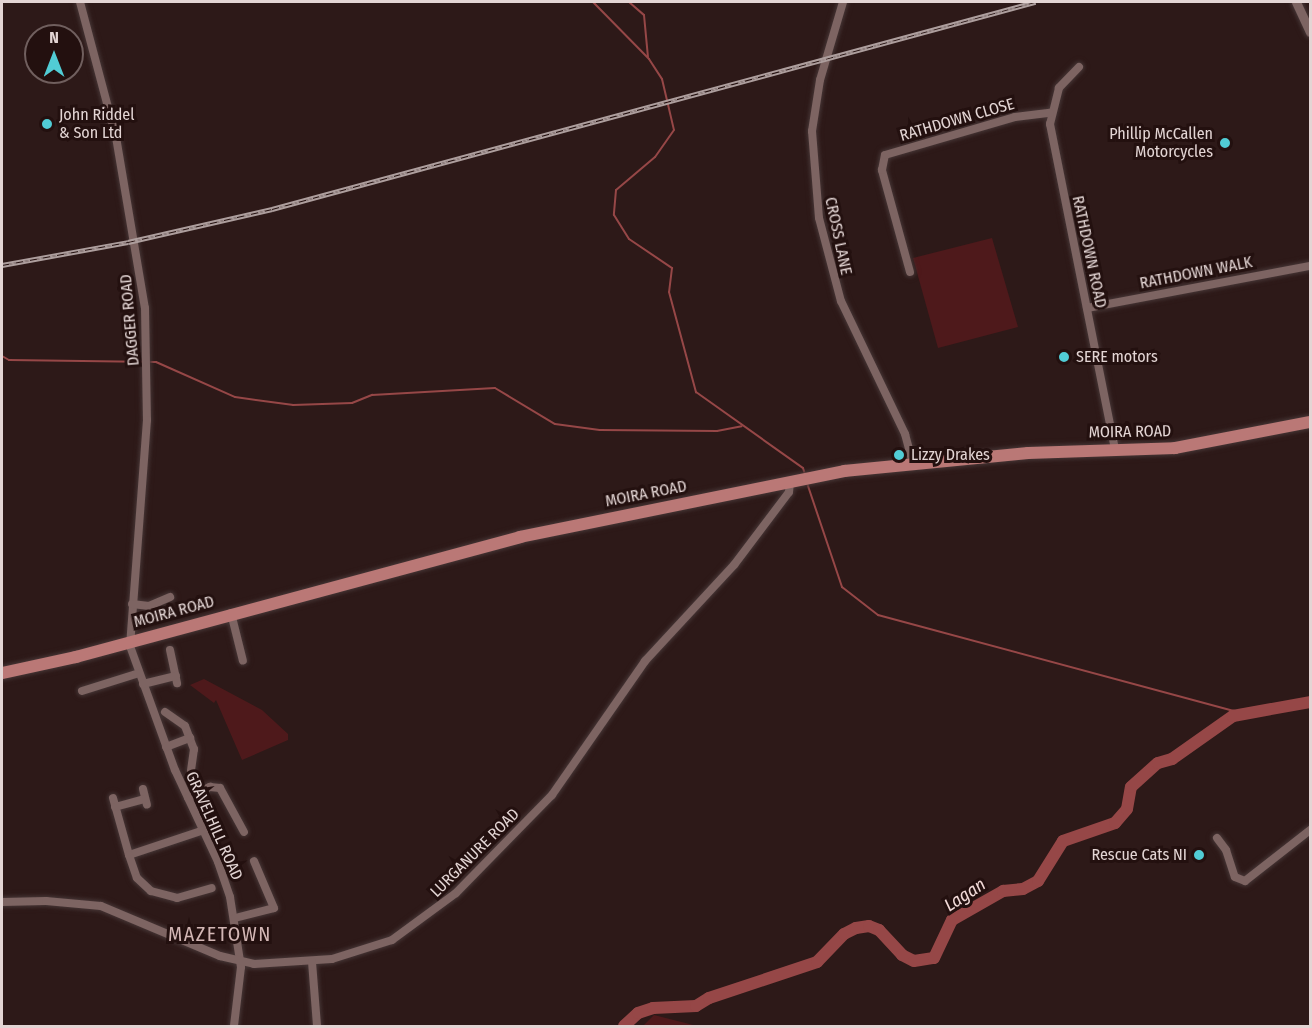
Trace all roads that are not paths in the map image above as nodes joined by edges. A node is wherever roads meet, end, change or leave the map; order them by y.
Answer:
1 (80, 2) edge
2 (843, 2) edge
3 (1296, 2) edge
4 (1311, 32) edge
5 (1079, 67) dead end
6 (1050, 113) junction
7 (1311, 266) edge
8 (910, 272) dead end
9 (1087, 308) junction
10 (1311, 422) edge
11 (1115, 450) junction
12 (913, 463) junction
13 (801, 480) junction
14 (170, 597) dead end
15 (132, 604) junction
16 (231, 613) junction
17 (130, 641) junction
18 (170, 650) dead end
19 (243, 661) dead end
20 (2, 673) edge
21 (139, 673) junction
22 (143, 684) junction
23 (88, 692) dead end
24 (165, 712) dead end
25 (190, 738) junction
26 (166, 747) junction
27 (191, 771) dead end
28 (142, 789) dead end
29 (188, 798) junction
30 (204, 830) junction
31 (1311, 830) edge
32 (244, 832) dead end
33 (1217, 838) dead end
34 (129, 855) junction
35 (254, 861) dead end
36 (212, 888) dead end
37 (2, 902) edge
38 (235, 918) junction
39 (241, 962) junction
40 (312, 962) junction
41 (234, 1026) edge
42 (317, 1026) edge

1 - 15 street, DAGGER ROAD
2 - 12 street, CROSS LANE
3 - 4 street
5 - 6 street
6 - 8 street, RATHDOWN CLOSE
6 - 9 street, RATHDOWN ROAD
7 - 9 street, RATHDOWN WALK
9 - 11 street, RATHDOWN ROAD
10 - 11 highway, MOIRA ROAD
11 - 12 highway, MOIRA ROAD
12 - 13 highway, MOIRA ROAD
13 - 16 highway, MOIRA ROAD
13 - 40 street, LURGANURE ROAD
14 - 15 street
15 - 17 street, DAGGER ROAD
16 - 17 highway, MOIRA ROAD
16 - 19 street
17 - 20 highway, MOIRA ROAD
17 - 21 street, GRAVELHILL ROAD
18 - 22 street
21 - 22 street, GRAVELHILL ROAD
21 - 23 street
22 - 26 street, GRAVELHILL ROAD
24 - 25 street
25 - 26 street
25 - 27 street
26 - 29 street, GRAVELHILL ROAD
28 - 34 street
29 - 30 street, GRAVELHILL ROAD
29 - 32 street
30 - 34 street
30 - 38 street, GRAVELHILL ROAD
31 - 33 street
34 - 36 street
35 - 38 street
37 - 39 street, LURGANURE ROAD
38 - 39 street, GRAVELHILL ROAD
39 - 40 street, LURGANURE ROAD
39 - 41 street, GRAVELHILL ROAD
40 - 42 street

